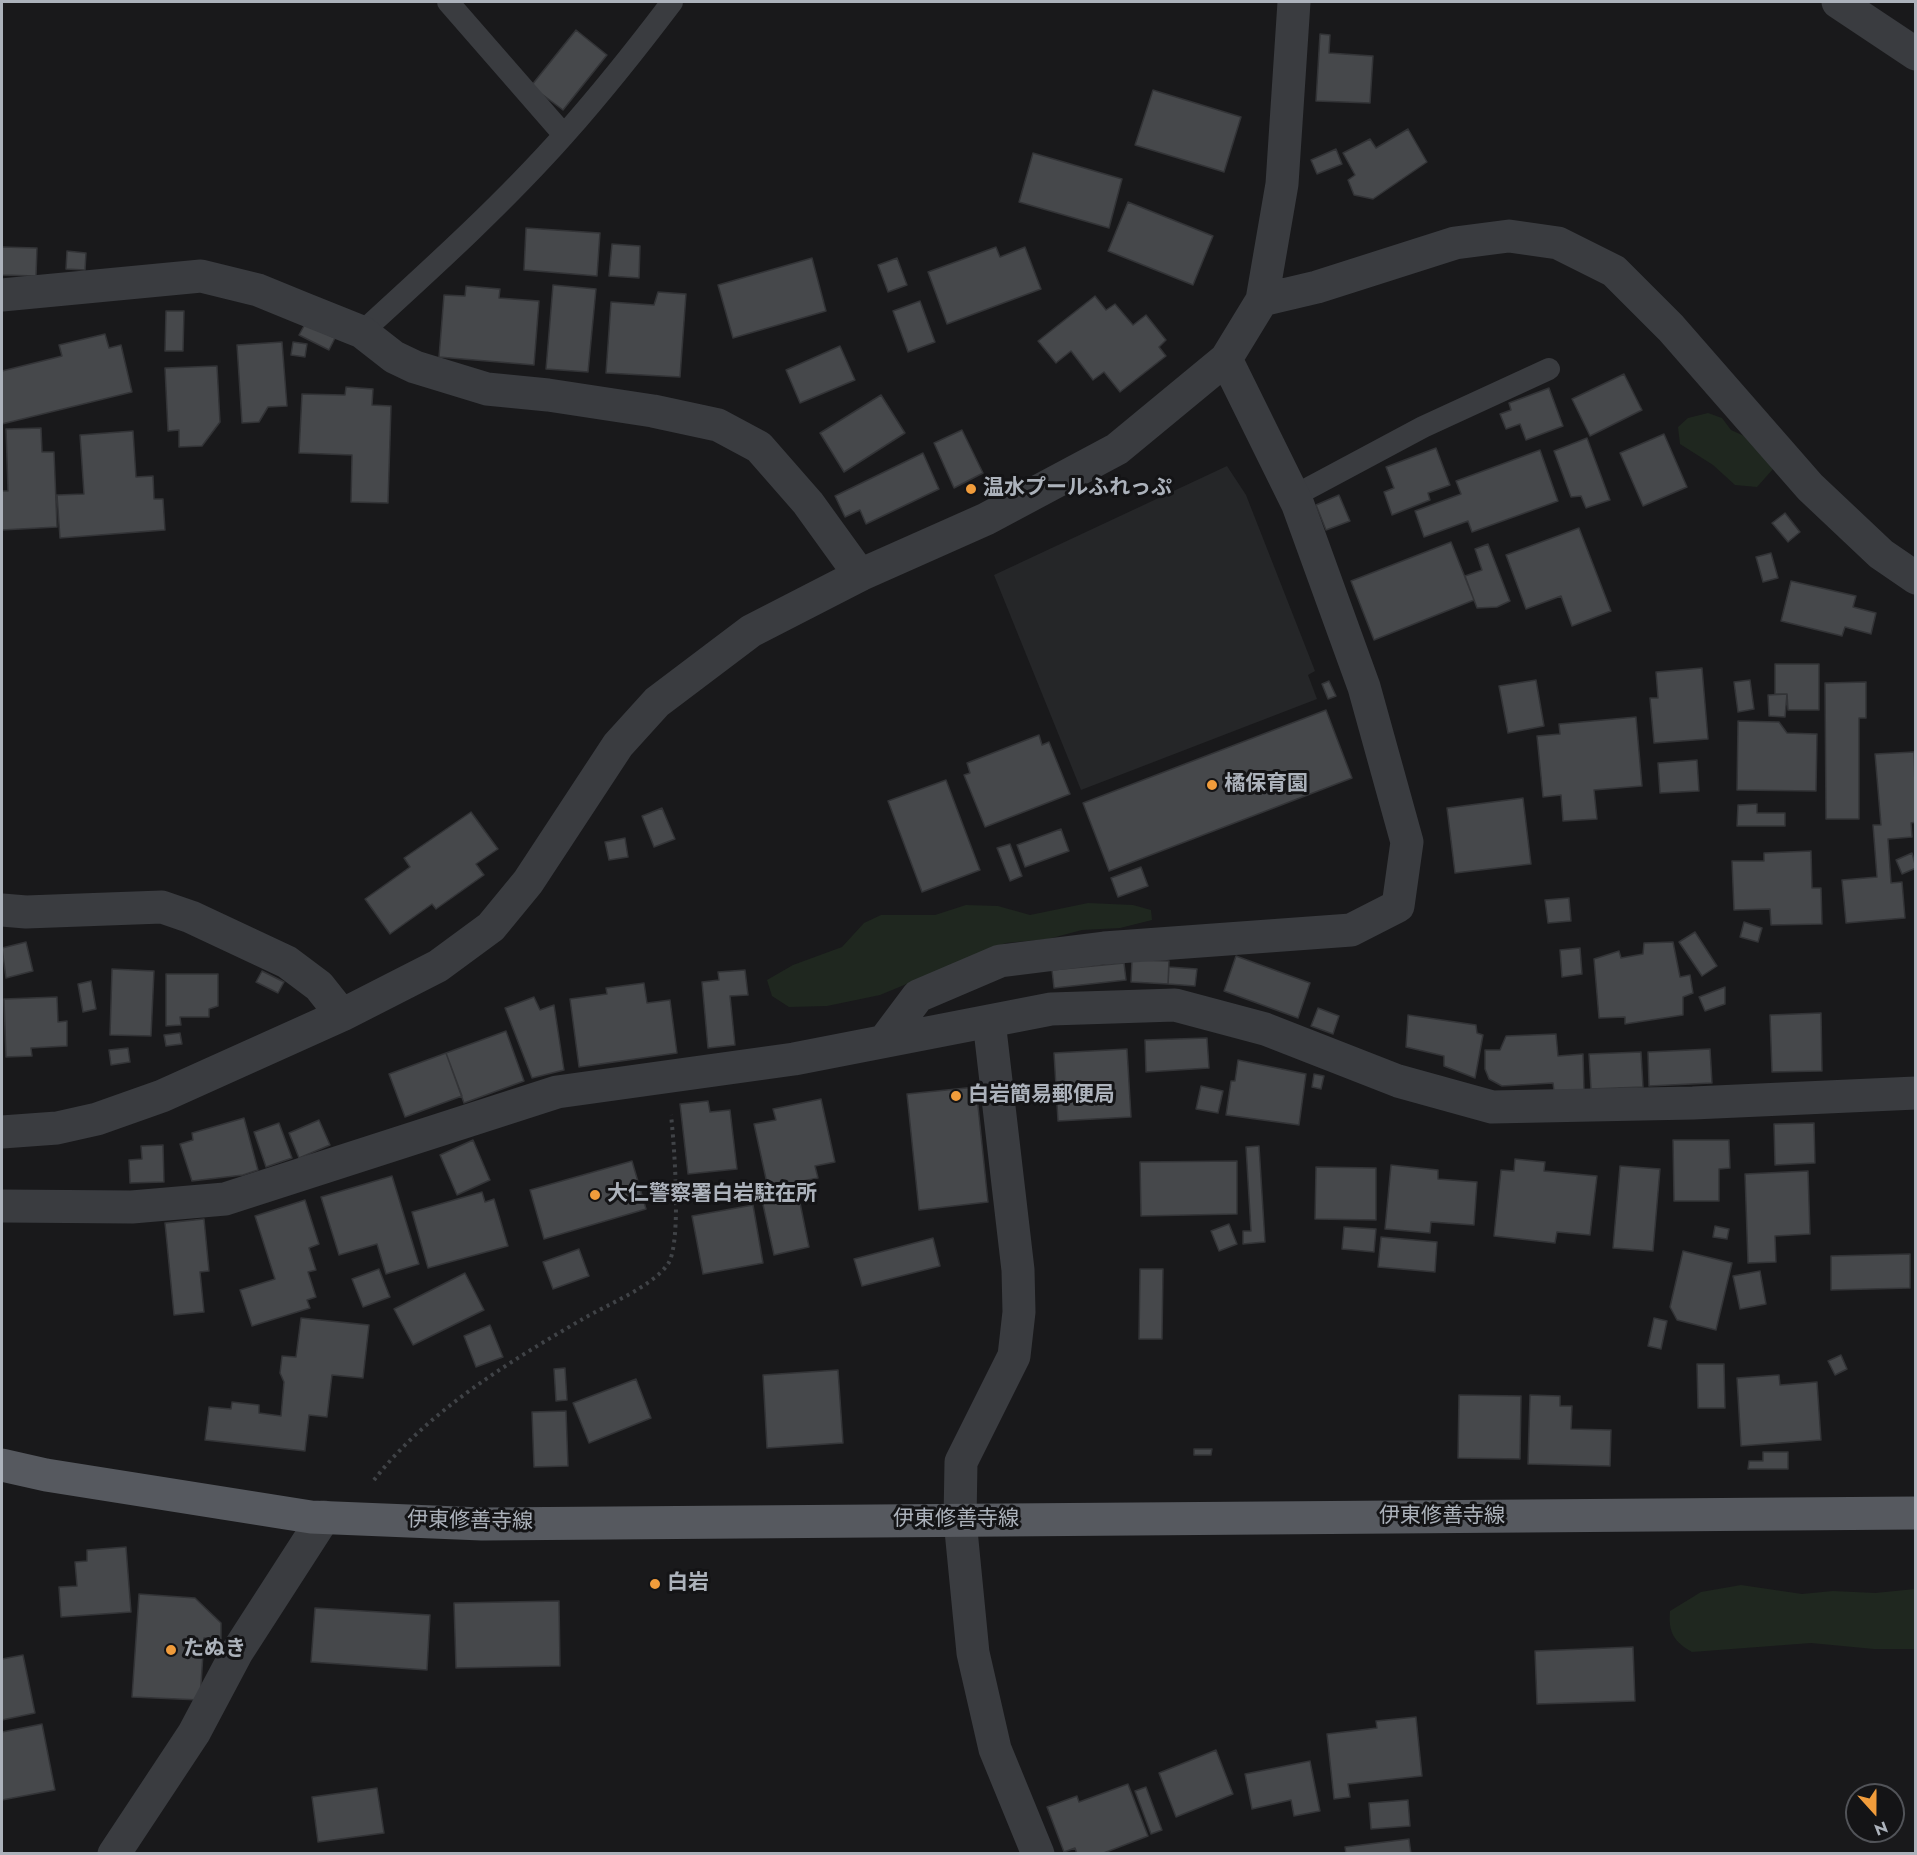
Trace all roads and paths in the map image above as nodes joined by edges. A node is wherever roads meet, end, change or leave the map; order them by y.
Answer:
1 (448, 2) edge
2 (672, 2) edge
3 (1294, 2) edge
4 (1838, 2) edge
5 (1916, 54) edge
6 (564, 135) junction
7 (2, 295) edge
8 (1262, 300) junction
9 (362, 332) junction
10 (1226, 358) junction
11 (1550, 369) dead end
12 (1294, 496) junction
13 (860, 575) junction
14 (1916, 578) edge
15 (2, 910) edge
16 (342, 1015) junction
17 (989, 1021) junction
18 (885, 1040) junction
19 (665, 1076) junction
20 (1916, 1093) edge
21 (2, 1132) edge
22 (2, 1206) edge
23 (2, 1465) edge
24 (1916, 1513) edge
25 (334, 1517) junction
26 (960, 1520) junction
27 (114, 1854) edge
28 (1038, 1854) edge

1 - 6 lane
2 - 6 lane
3 - 8 street
4 - 5 street
6 - 9 lane
7 - 9 street
8 - 10 street
8 - 14 street
9 - 13 street
10 - 12 street
10 - 13 street
11 - 12 lane
12 - 18 street
13 - 16 street
15 - 16 street
16 - 21 street
17 - 18 street
17 - 20 street
17 - 26 street
18 - 19 street
19 - 22 street
19 - 25 path
23 - 25 main road, 伊東修善寺線
24 - 26 main road, 伊東修善寺線
25 - 26 main road, 伊東修善寺線
25 - 27 street
26 - 28 street

